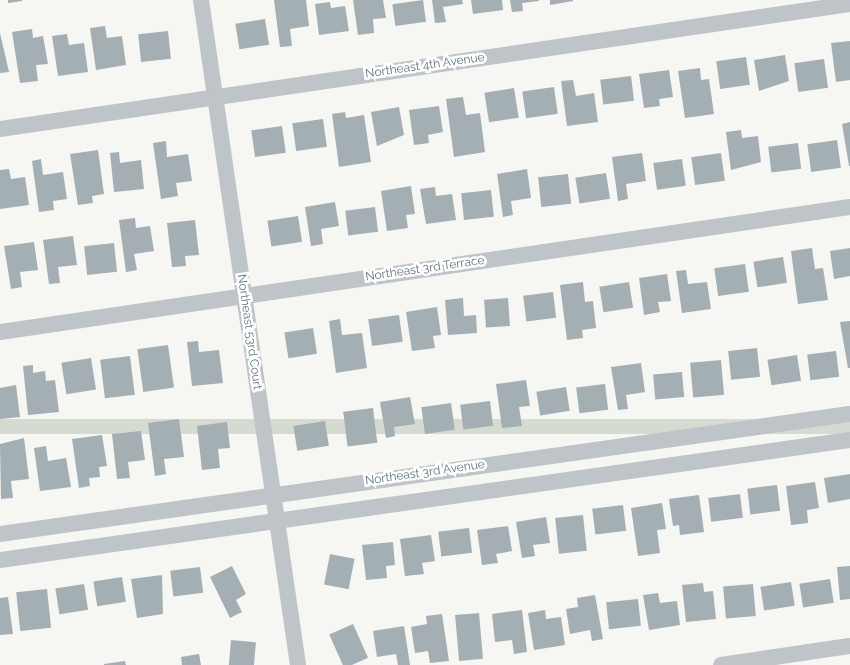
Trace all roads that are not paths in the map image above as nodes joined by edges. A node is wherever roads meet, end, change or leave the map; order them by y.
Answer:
1 (201, 0) edge
2 (850, 4) edge
3 (215, 97) junction
4 (0, 129) edge
5 (850, 207) edge
6 (244, 296) junction
7 (0, 332) edge
8 (850, 414) edge
9 (742, 429) junction
10 (850, 440) edge
11 (746, 455) junction
12 (410, 475) junction
13 (273, 494) junction
14 (414, 502) junction
15 (277, 521) junction
16 (0, 534) edge
17 (0, 560) edge
18 (850, 646) edge
19 (298, 665) edge
20 (721, 665) edge

1 - 3 street, Northeast 53rd Court
2 - 3 street, Northeast 4th Avenue
3 - 4 street, Northeast 4th Avenue
3 - 6 street, Northeast 53rd Court
5 - 6 street, Northeast 3rd Terrace
6 - 7 street, Northeast 3rd Terrace
6 - 13 street, Northeast 53rd Court
8 - 9 street, Northeast 3rd Avenue
9 - 11 street
9 - 12 street, Northeast 3rd Avenue
10 - 11 street
11 - 14 street
12 - 13 street, Northeast 3rd Avenue
12 - 14 street
13 - 15 street, Northeast 53rd Court
13 - 16 street, Northeast 3rd Avenue
14 - 15 street
15 - 17 street
15 - 19 street, Northeast 53rd Court
18 - 20 street

